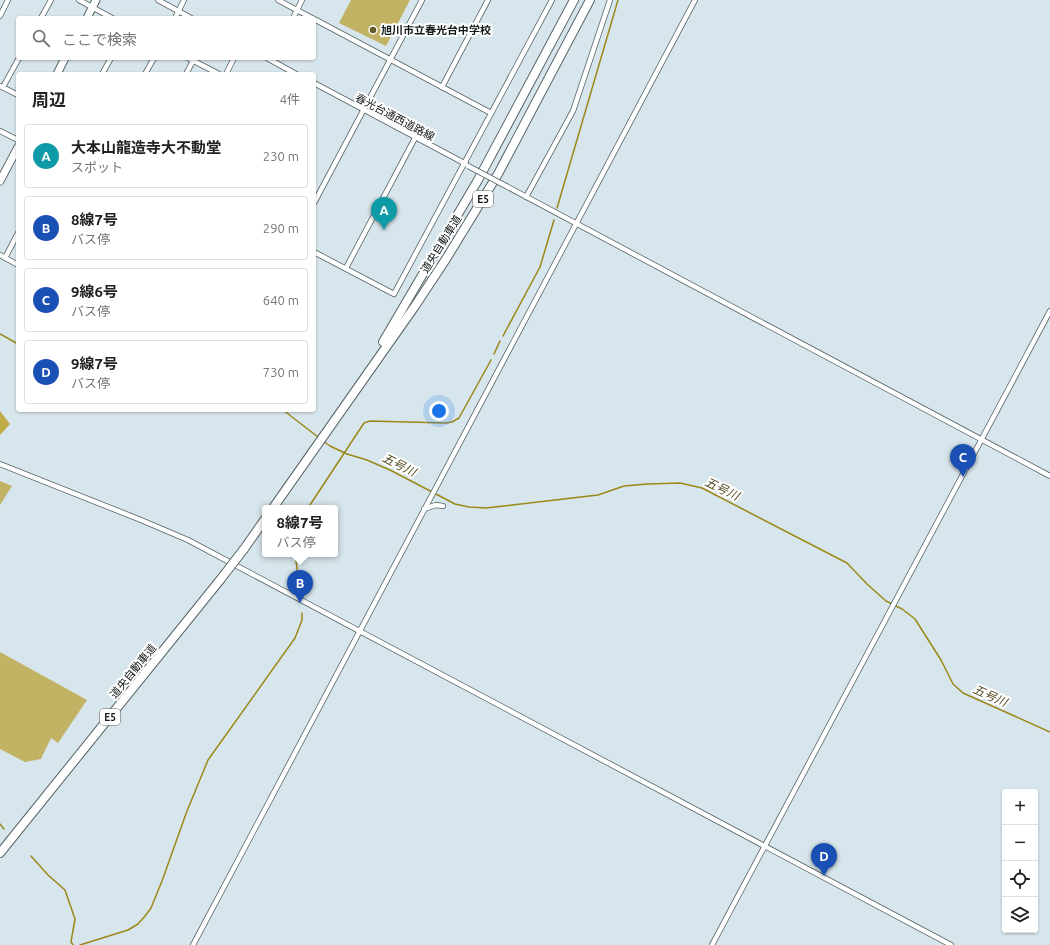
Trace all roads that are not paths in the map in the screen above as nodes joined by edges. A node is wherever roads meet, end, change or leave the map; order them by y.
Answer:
1 (8, 0) edge
2 (51, 0) edge
3 (79, 0) edge
4 (96, 0) edge
5 (158, 0) edge
6 (184, 0) edge
7 (278, 0) edge
8 (302, 0) edge
9 (422, 0) edge
10 (488, 0) edge
11 (552, 0) edge
12 (574, 0) edge
13 (590, 0) edge
14 (610, 0) edge
15 (695, 0) edge
16 (92, 7) junction
17 (297, 10) junction
18 (178, 11) junction
19 (0, 16) edge
20 (42, 16) edge
21 (88, 16) edge
22 (108, 16) edge
23 (176, 16) edge
24 (187, 16) edge
25 (294, 16) edge
26 (308, 16) edge
27 (316, 21) edge
28 (391, 59) junction
29 (18, 60) edge
30 (65, 60) edge
31 (110, 60) edge
32 (153, 60) edge
33 (233, 60) edge
34 (275, 60) edge
35 (193, 61) joint
36 (59, 72) edge
37 (103, 72) edge
38 (146, 72) edge
39 (187, 72) edge
40 (215, 72) edge
41 (227, 72) edge
42 (293, 72) edge
43 (316, 84) edge
44 (2, 87) edge
45 (442, 87) junction
46 (16, 94) edge
47 (364, 110) junction
48 (492, 113) junction
49 (0, 131) edge
50 (415, 138) junction
51 (16, 139) edge
52 (16, 151) edge
53 (467, 165) junction
54 (0, 181) edge
55 (526, 197) junction
56 (316, 199) edge
57 (576, 224) junction
58 (16, 236) edge
59 (316, 253) edge
60 (2, 257) edge
61 (16, 263) edge
62 (346, 268) junction
63 (1050, 311) edge
64 (357, 388) junction
65 (982, 439) junction
66 (0, 464) edge
67 (1050, 476) edge
68 (275, 505) edge
69 (443, 506) dead end
70 (424, 509) junction
71 (262, 523) edge
72 (360, 631) junction
73 (766, 846) junction
74 (0, 853) edge
75 (193, 945) edge
76 (712, 945) edge
77 (951, 945) edge

1 - 19 street
2 - 20 street
3 - 16 street
4 - 16 street
5 - 18 street
6 - 18 street
7 - 17 street
8 - 17 street
9 - 28 street
10 - 45 street
11 - 48 street
12 - 64 highway, 道央自動車道 / E5
13 - 64 highway, 道央自動車道 / E5
14 - 55 street
15 - 57 street
16 - 21 street
16 - 22 street
17 - 25 street
17 - 26 street
18 - 23 street
18 - 24 street
27 - 28 street
28 - 45 street
28 - 47 street
29 - 44 street
30 - 36 street
31 - 37 street
32 - 38 street
33 - 41 street
34 - 42 street
35 - 39 street
35 - 40 street
43 - 47 street, 春光台通西道路線
44 - 46 street
45 - 48 street
47 - 50 street, 春光台通西道路線
47 - 56 street
48 - 53 street
49 - 51 street
50 - 53 street, 春光台通西道路線
50 - 62 street
52 - 54 street
53 - 55 street, 春光台通西道路線, bridge
53 - 62 street
55 - 57 street, 春光台通西道路線
57 - 65 street, 春光台通西道路線
57 - 70 street
58 - 60 street
59 - 62 street
60 - 61 street
63 - 65 street
64 - 68 highway, 道央自動車道 / E5
65 - 67 street, 春光台通西道路線
65 - 73 street
66 - 72 street
69 - 70 street
70 - 72 street
71 - 74 highway, 道央自動車道 / E5, bridge
72 - 73 street
72 - 75 street
73 - 76 street
73 - 77 street

